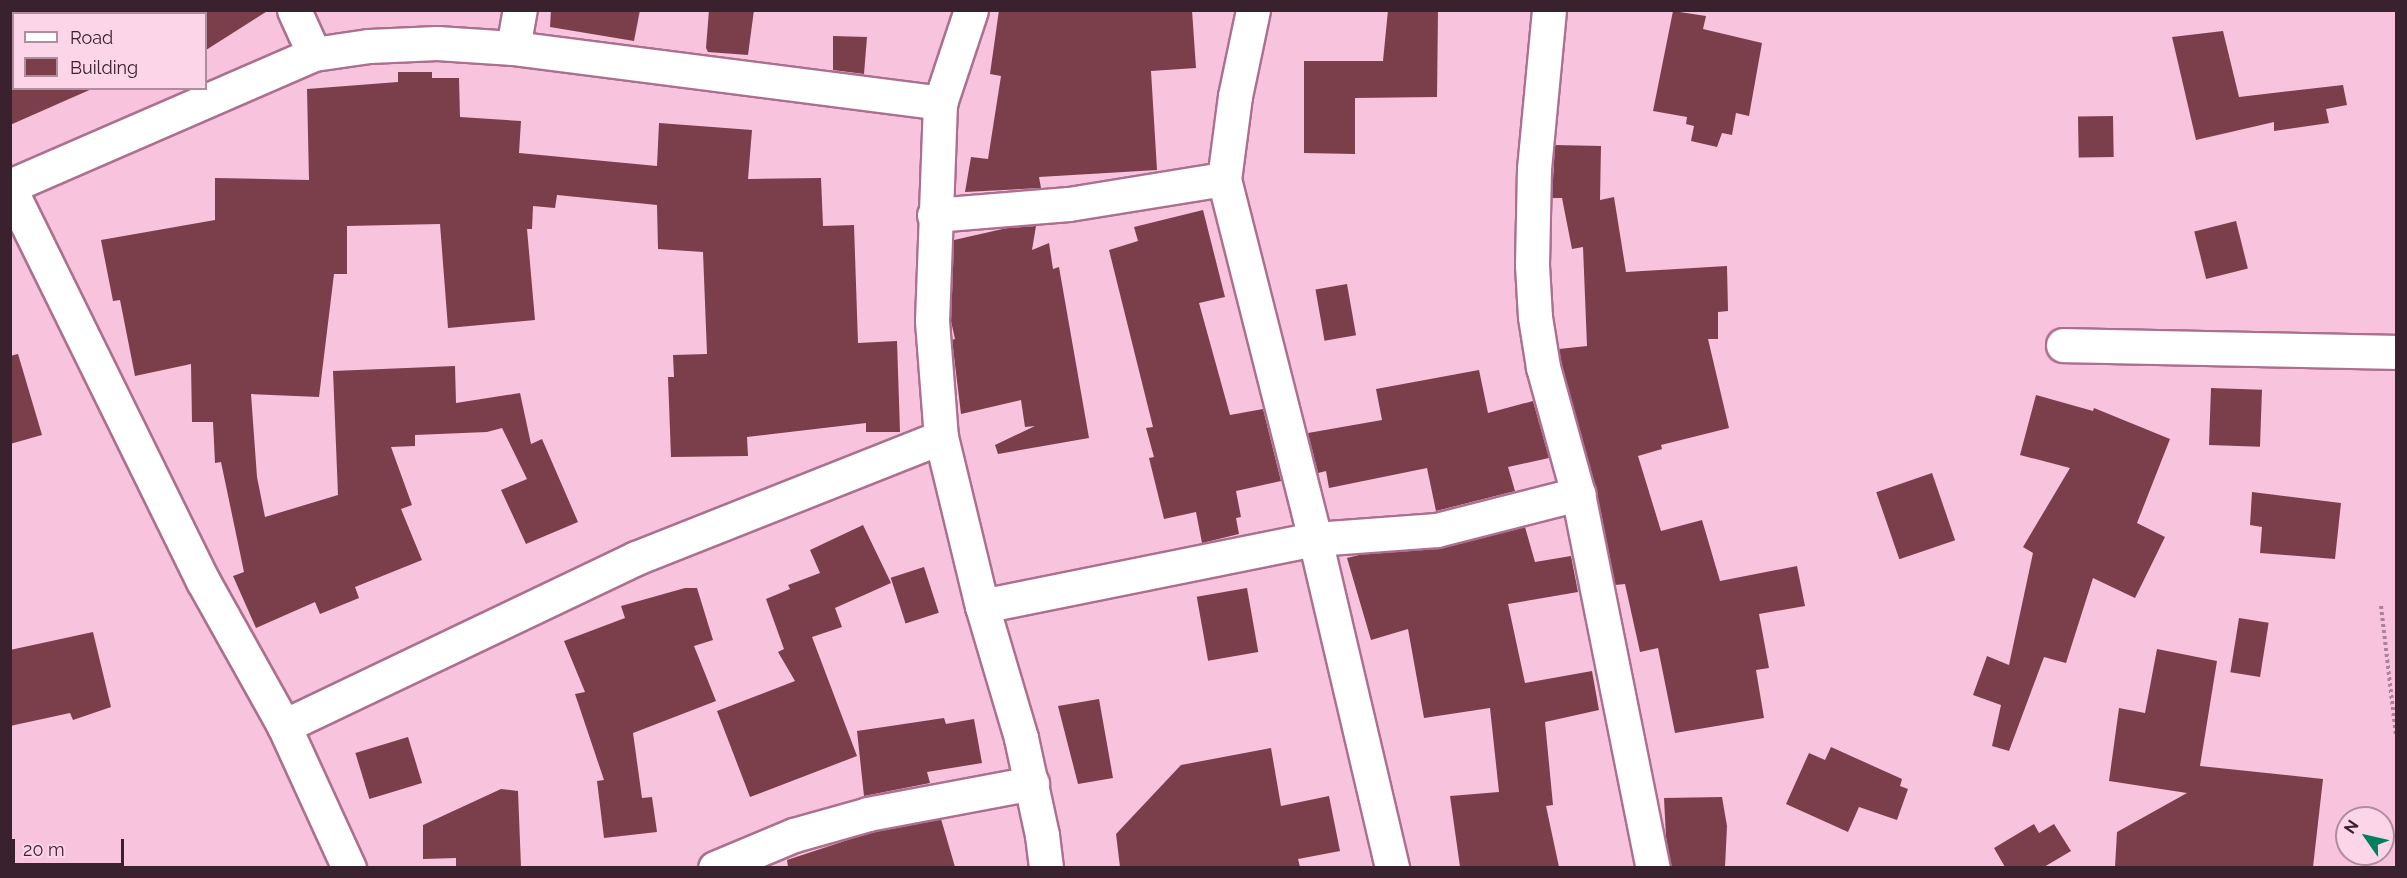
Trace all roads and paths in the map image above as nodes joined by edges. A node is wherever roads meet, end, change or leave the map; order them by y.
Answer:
1 (294, 10) edge
2 (520, 10) edge
3 (971, 10) edge
4 (1253, 10) edge
5 (1549, 10) edge
6 (513, 48) junction
7 (314, 54) junction
8 (940, 103) junction
9 (1224, 179) junction
10 (10, 188) edge
11 (934, 215) junction
12 (2062, 345) dead end
13 (2397, 352) edge
14 (940, 437) junction
15 (1578, 494) junction
16 (1315, 539) junction
17 (982, 606) junction
18 (2381, 606) dead end
19 (284, 726) junction
20 (2397, 736) edge
21 (1032, 783) junction
22 (349, 867) edge
23 (715, 867) edge
24 (1046, 867) edge
25 (1392, 867) edge
26 (1653, 867) edge

1 - 7 street
2 - 6 street
3 - 8 street
4 - 9 street
5 - 15 street
6 - 7 street
6 - 8 street
7 - 10 street
8 - 11 street
9 - 11 street
9 - 16 street
10 - 19 street
11 - 14 street
12 - 13 street
14 - 17 street
14 - 19 street
15 - 16 street
15 - 26 street
16 - 17 street
16 - 25 street
17 - 21 street
18 - 20 path
19 - 22 street
21 - 23 street
21 - 24 street

